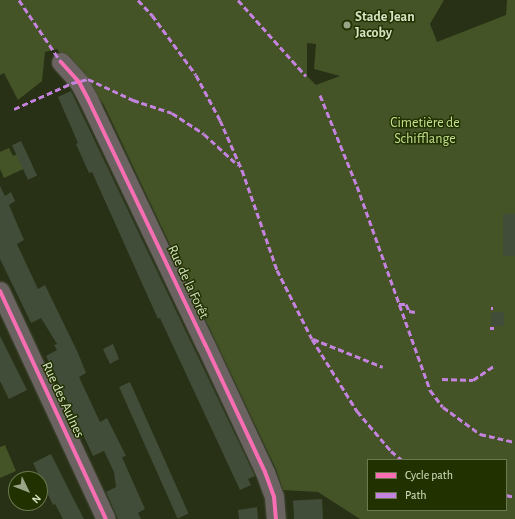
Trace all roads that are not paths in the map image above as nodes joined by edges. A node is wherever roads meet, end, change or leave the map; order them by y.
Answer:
1 (61, 62) dead end
2 (0, 291) edge
3 (106, 519) edge
4 (276, 519) edge

1 - 4 street, Rue de la Forêt
2 - 3 street, Rue des Aulnes

